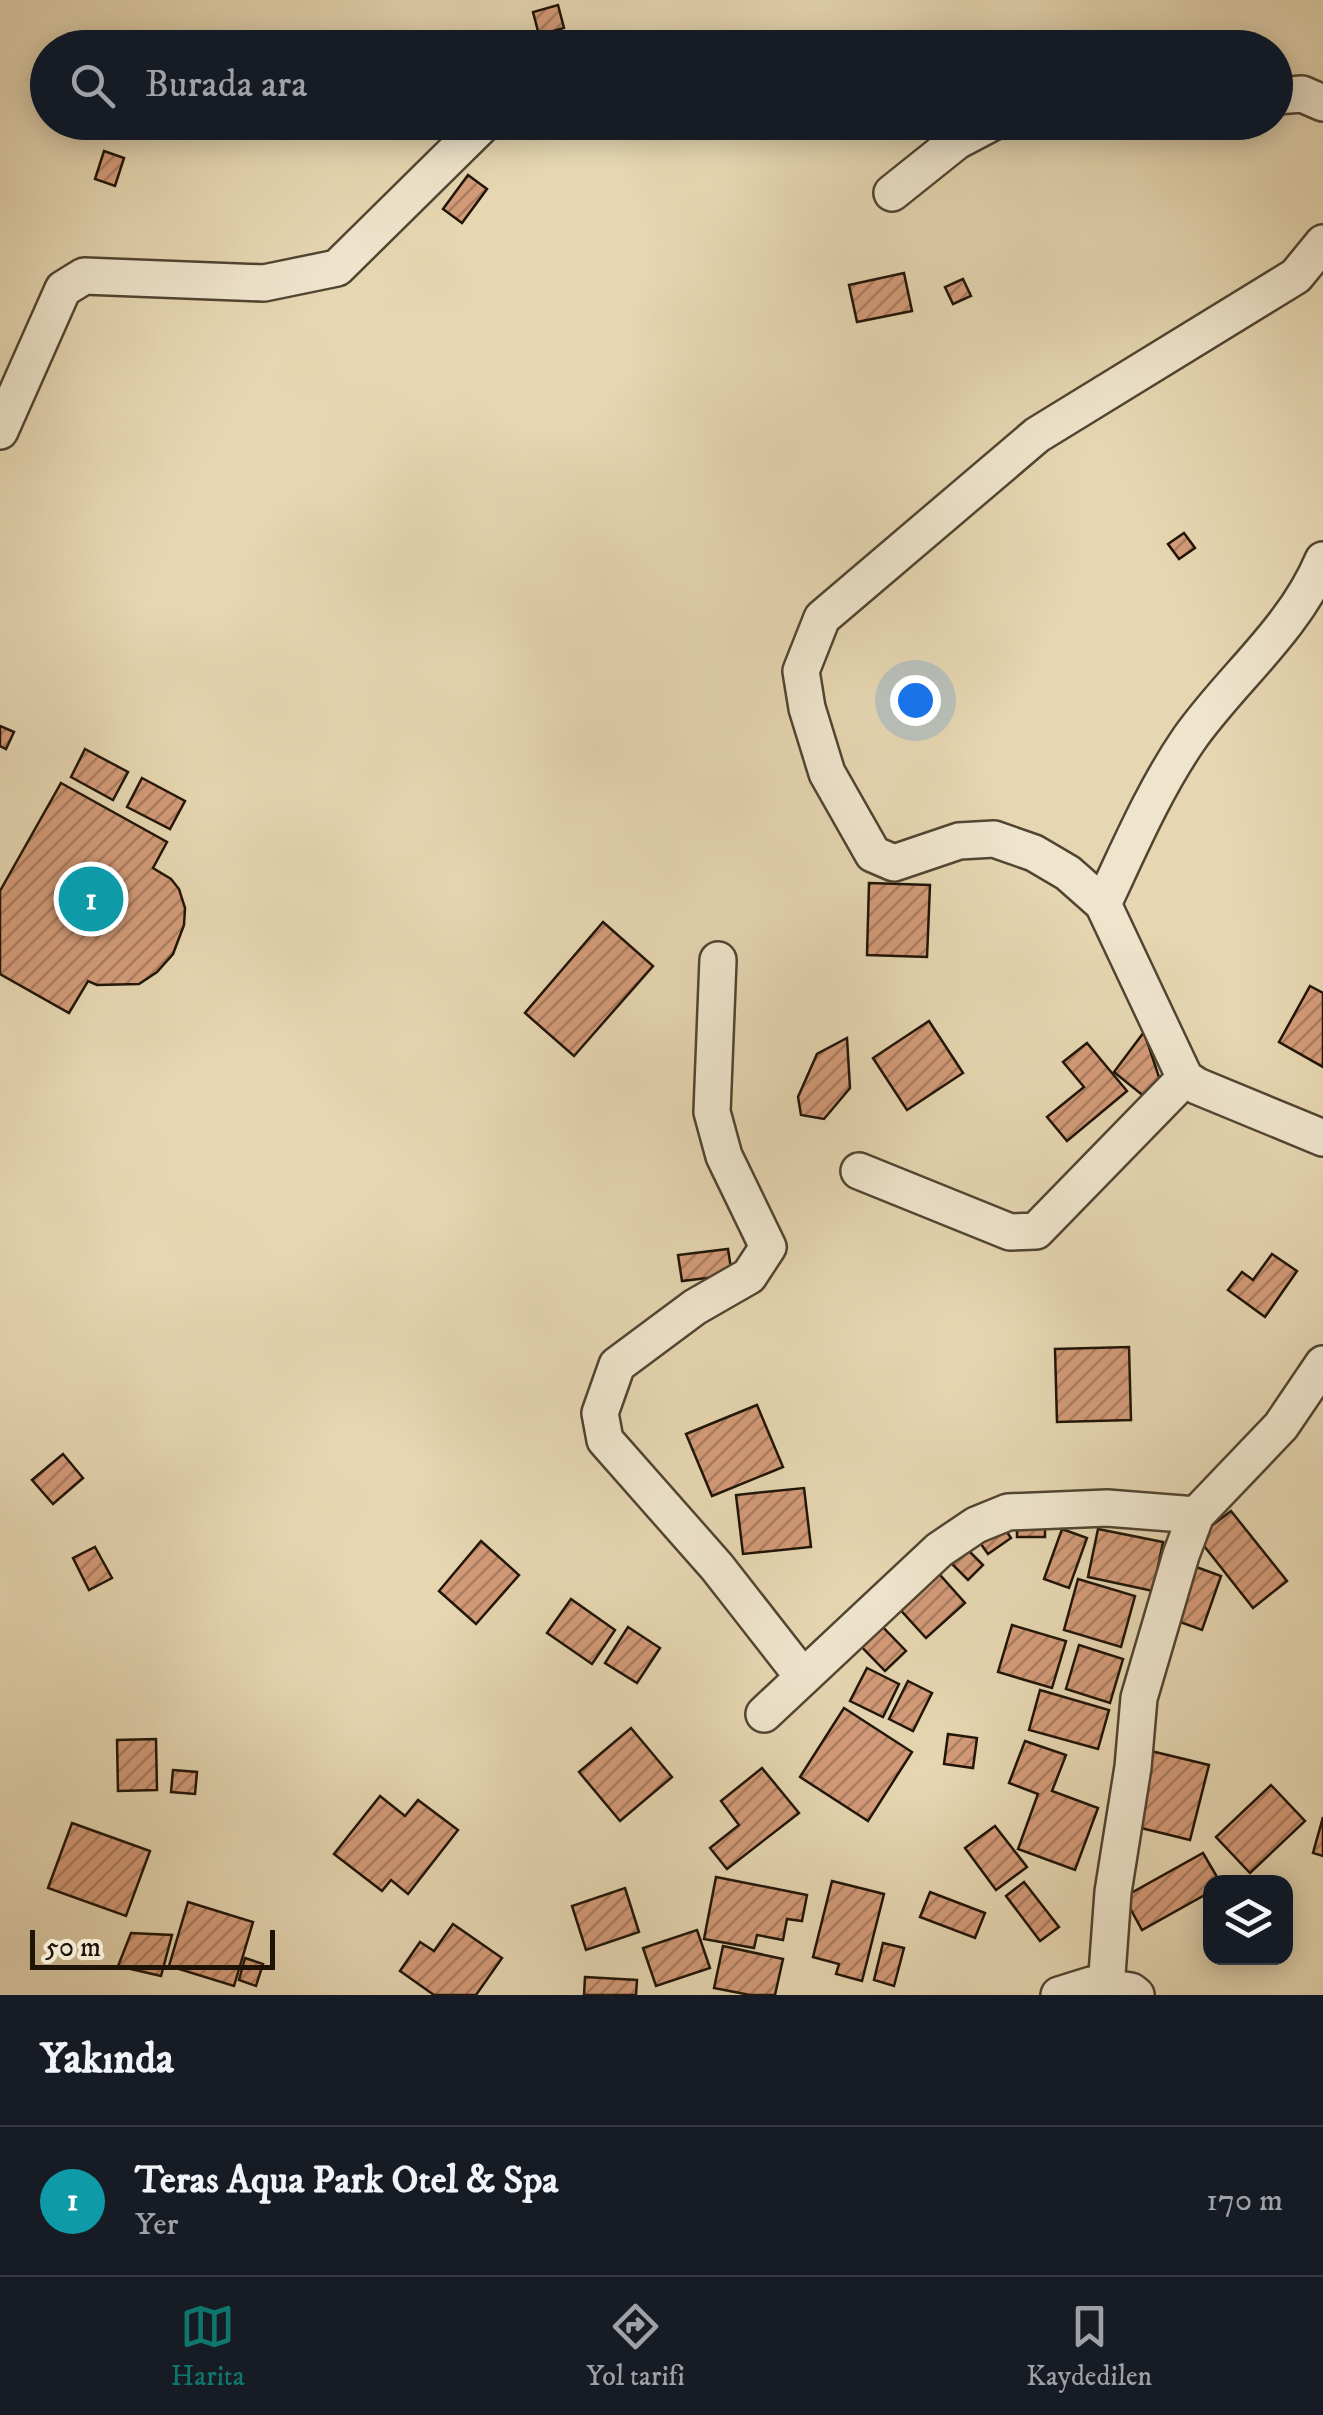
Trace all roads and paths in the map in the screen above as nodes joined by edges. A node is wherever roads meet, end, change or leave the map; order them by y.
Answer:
1 (1293, 95) edge
2 (1323, 103) edge
3 (467, 140) edge
4 (959, 140) edge
5 (892, 194) dead end
6 (1323, 243) edge
7 (0, 432) edge
8 (1323, 560) edge
9 (1103, 904) junction
10 (718, 960) dead end
11 (1185, 1078) junction
12 (1323, 1138) edge
13 (860, 1171) dead end
14 (1323, 1364) edge
15 (1196, 1515) junction
16 (804, 1676) junction
17 (764, 1714) dead end
18 (1121, 1991) edge
19 (1060, 1995) edge

1 - 2 street
3 - 7 street
4 - 5 street
6 - 9 street
8 - 9 street
9 - 11 street
10 - 16 street
11 - 12 street
11 - 13 street
14 - 15 street
15 - 16 street
15 - 18 street
16 - 17 street
18 - 19 street

